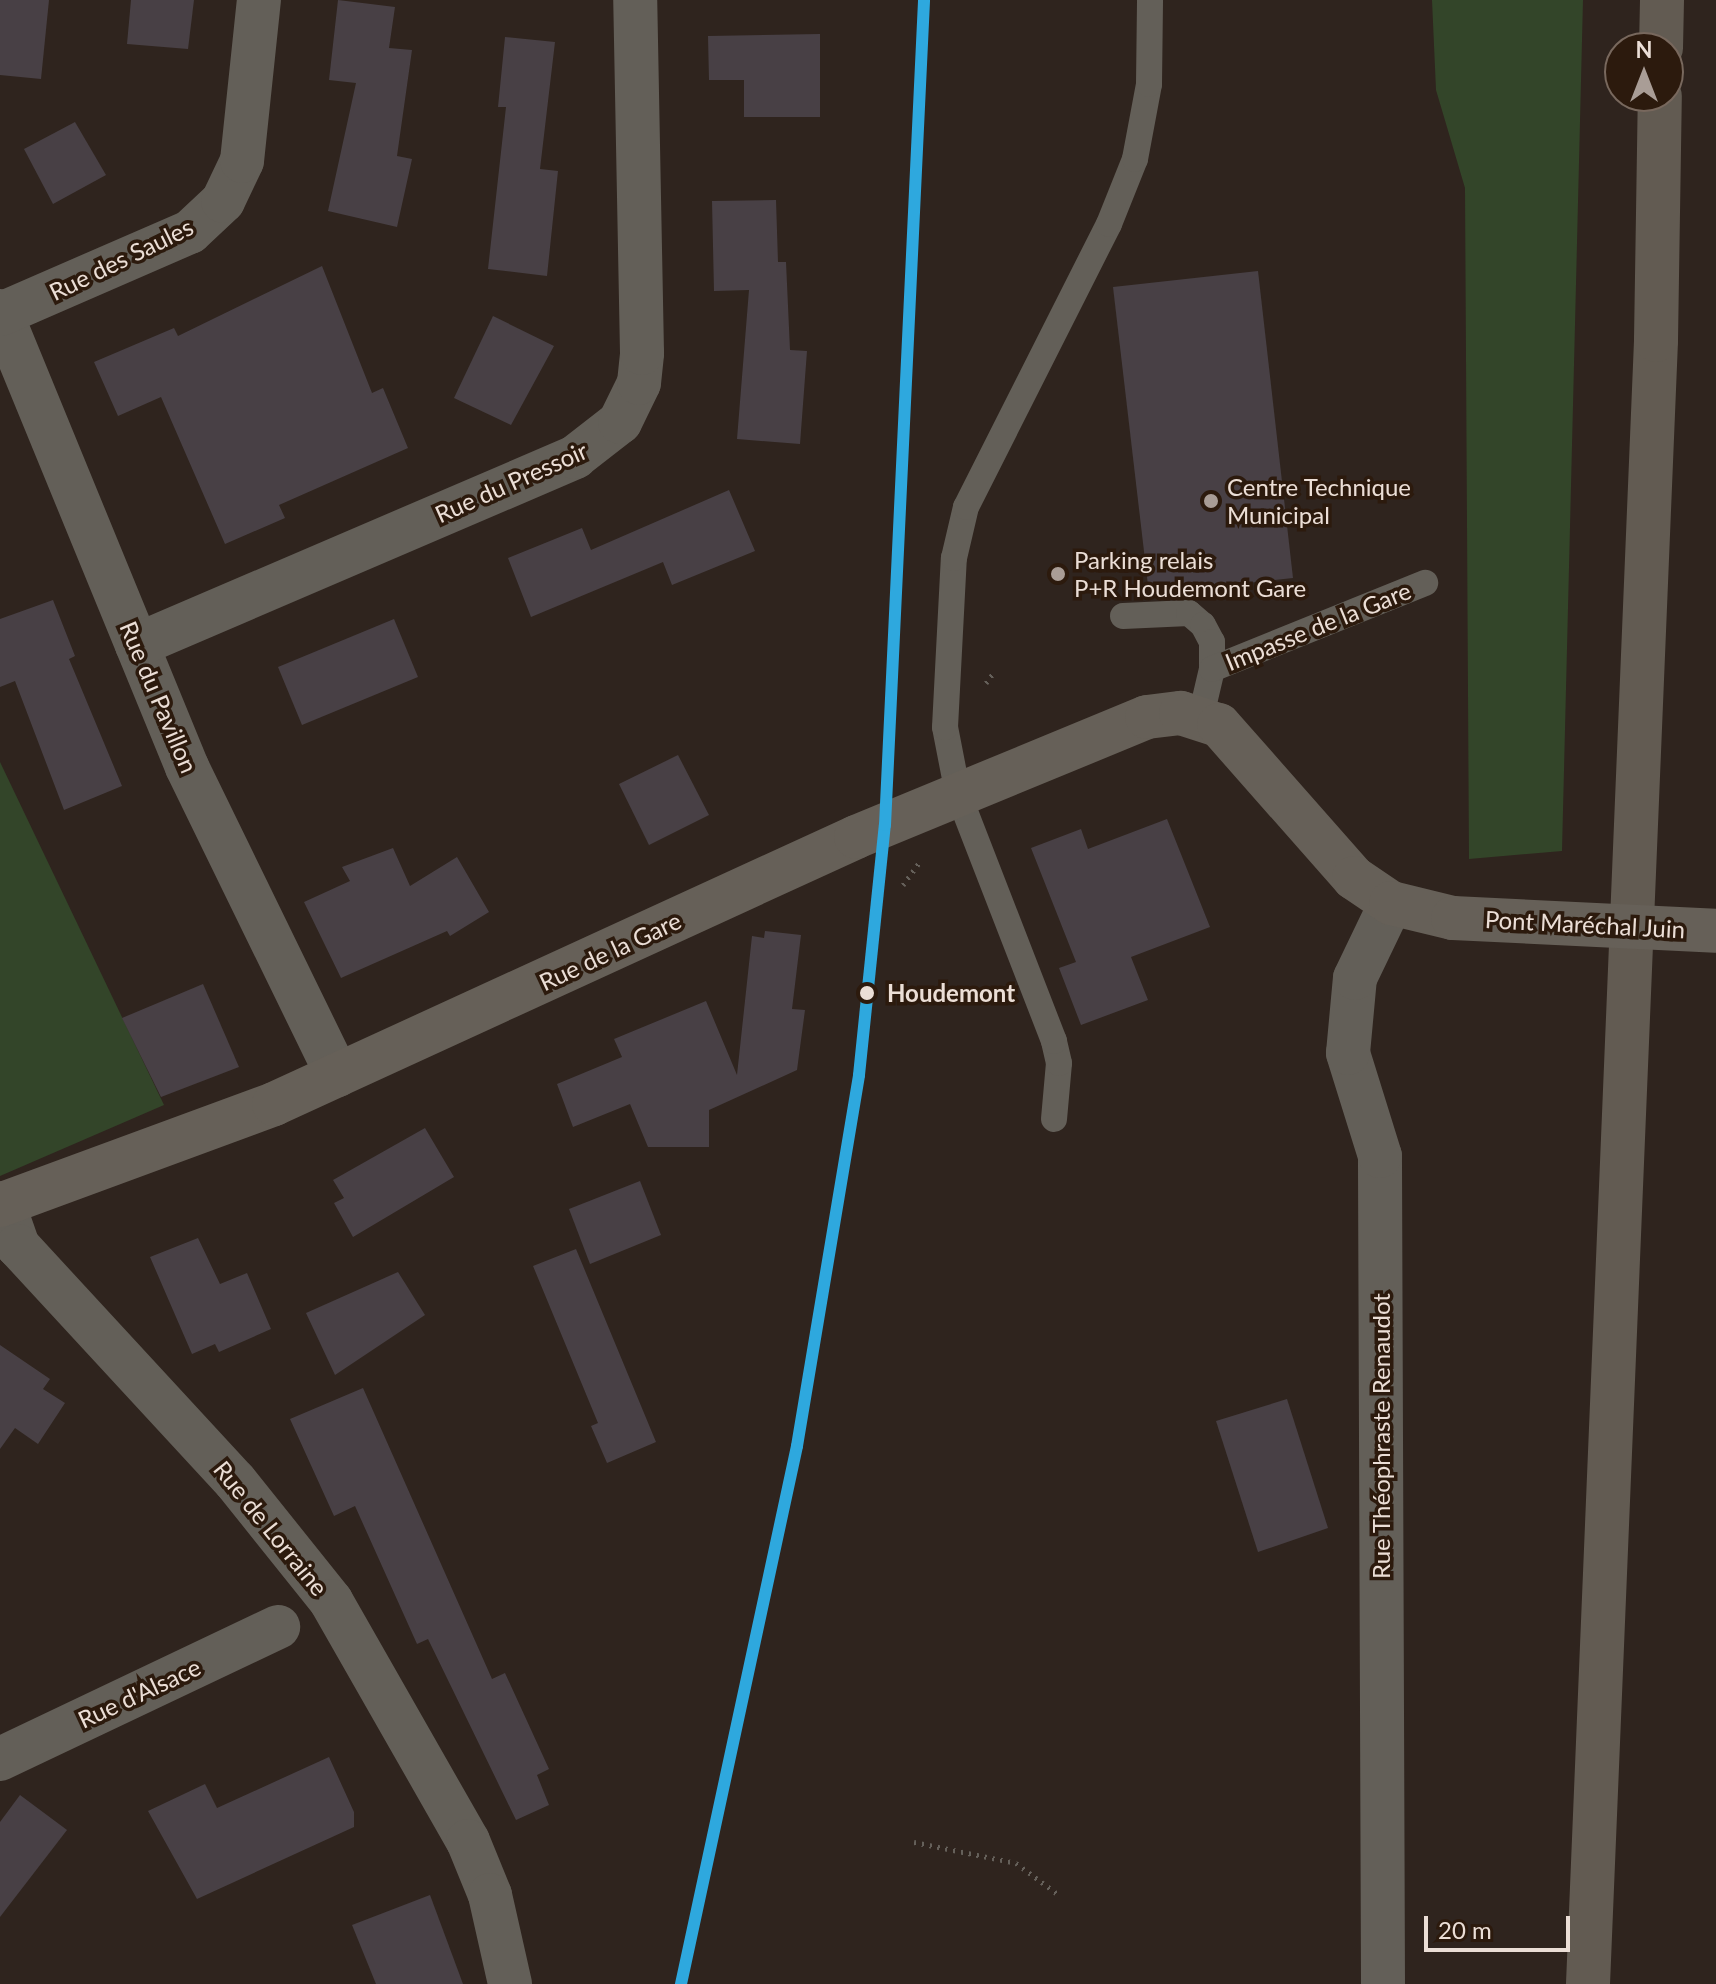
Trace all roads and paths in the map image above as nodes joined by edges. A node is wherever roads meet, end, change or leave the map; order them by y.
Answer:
1 (259, 0) edge
2 (635, 0) edge
3 (1150, 0) edge
4 (1662, 0) edge
5 (1661, 32) edge
6 (1660, 112) edge
7 (1, 312) edge
8 (1425, 583) dead end
9 (1123, 616) dead end
10 (137, 645) junction
11 (1212, 669) junction
12 (1210, 720) junction
13 (958, 794) junction
14 (1391, 903) junction
15 (1716, 931) edge
16 (337, 1075) junction
17 (1054, 1119) dead end
18 (1, 1204) edge
19 (278, 1627) dead end
20 (0, 1759) edge
21 (914, 1842) dead end
22 (1059, 1895) dead end
23 (508, 1970) edge
24 (1383, 1984) edge
25 (1588, 1984) edge

1 - 7 street, Rue des Saules
2 - 10 street, Rue du Pressoir
3 - 13 lane
4 - 5 highway
6 - 25 highway
7 - 10 street, Rue du Pavillon
8 - 11 lane, Impasse de la Gare
9 - 11 lane
10 - 16 street, Rue du Pavillon
11 - 12 lane
12 - 13 street, Rue de la Gare
12 - 14 street
13 - 16 street, Rue de la Gare
13 - 17 lane
14 - 15 street, Pont Maréchal Juin, bridge
14 - 24 street, Rue Théophraste Renaudot
16 - 18 street, Rue de la Gare
18 - 23 street, Rue de Lorraine
19 - 20 street, Rue d'Alsace
21 - 22 path

